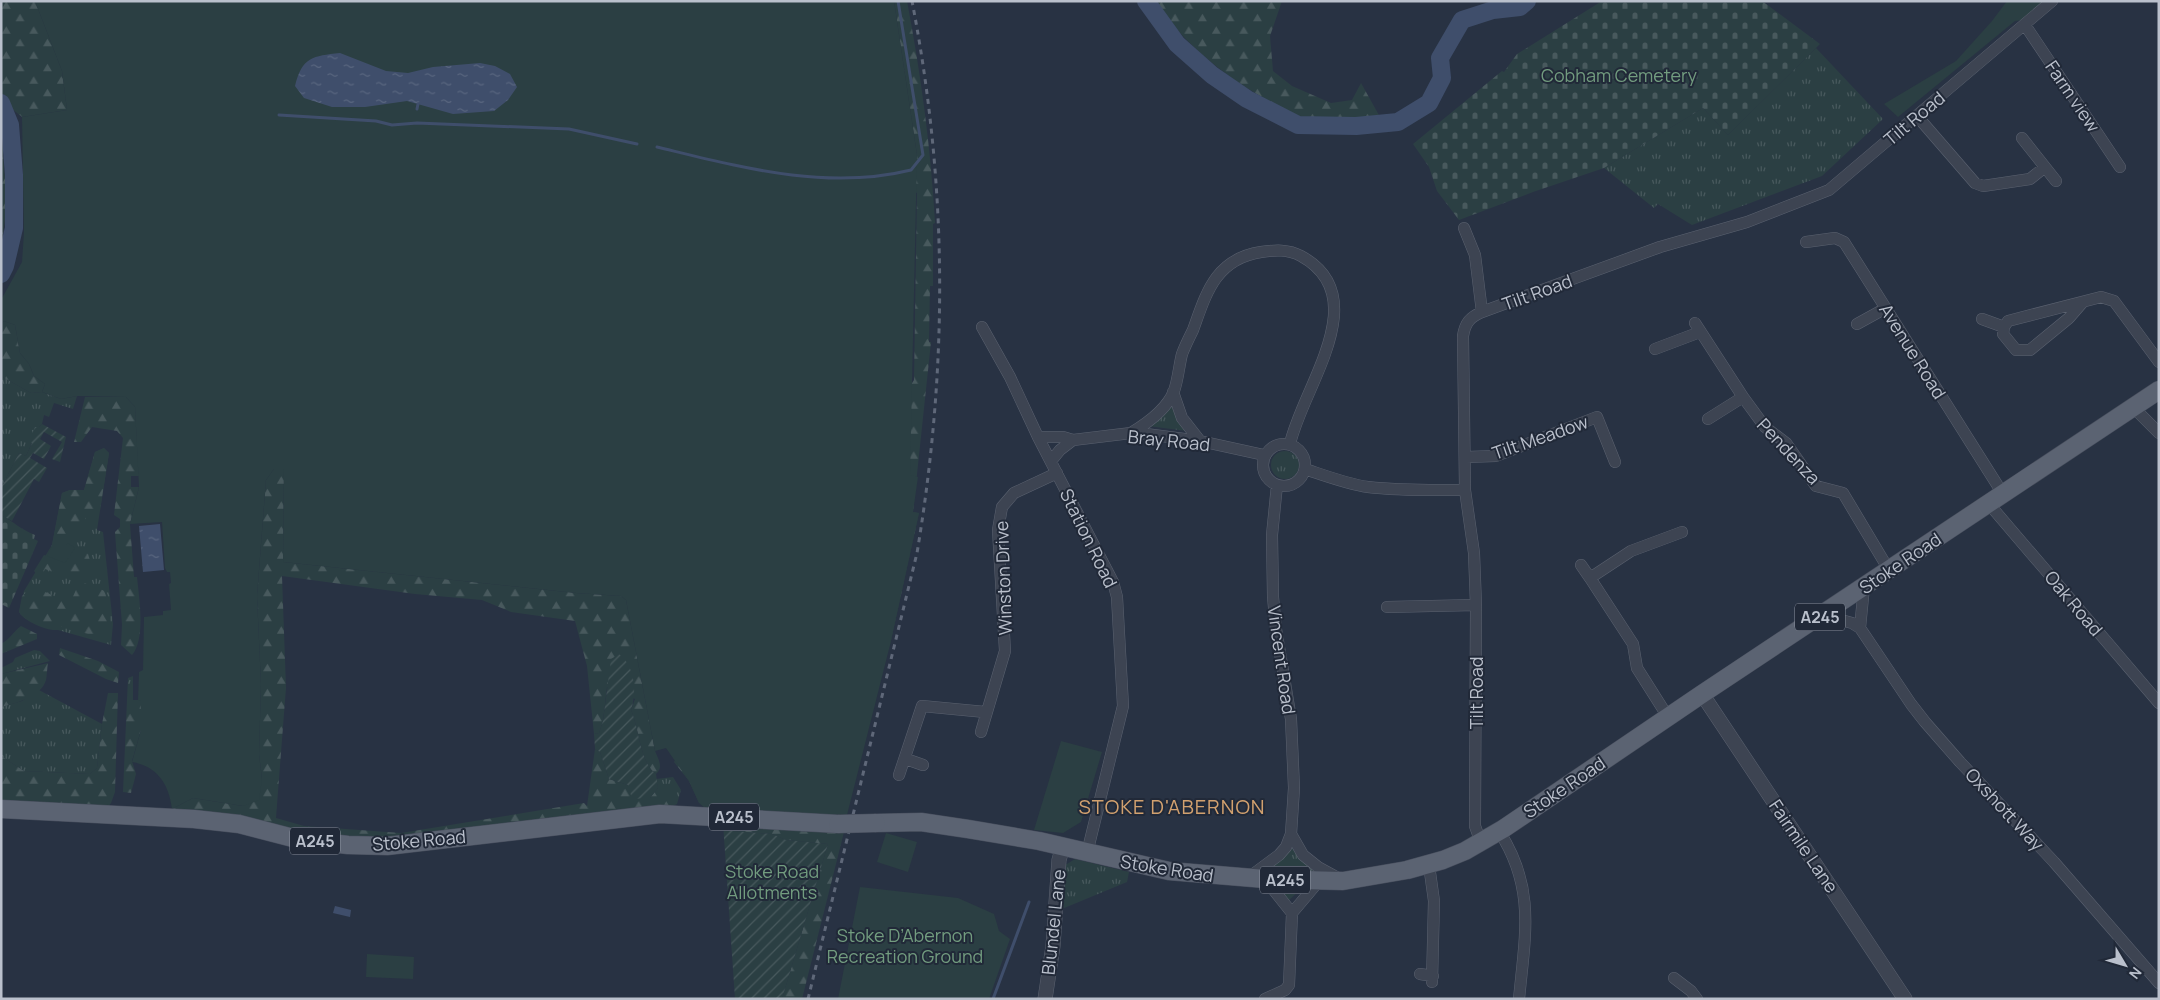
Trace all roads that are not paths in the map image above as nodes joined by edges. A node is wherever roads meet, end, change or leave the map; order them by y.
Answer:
1 (2052, 1) edge
2 (2025, 25) junction
3 (1916, 116) junction
4 (2022, 138) dead end
5 (2045, 167) junction
6 (2120, 167) dead end
7 (2056, 181) dead end
8 (1464, 228) dead end
9 (1806, 242) dead end
10 (2082, 303) junction
11 (1886, 308) junction
12 (1482, 312) junction
13 (1982, 319) dead end
14 (1857, 324) dead end
15 (982, 327) dead end
16 (2004, 327) junction
17 (1655, 350) dead end
18 (2159, 362) edge
19 (2159, 390) edge
20 (1174, 392) junction
21 (1743, 398) junction
22 (2134, 407) junction
23 (1708, 419) dead end
24 (1131, 433) junction
25 (2159, 433) edge
26 (1038, 437) junction
27 (1073, 440) junction
28 (1200, 441) junction
29 (1290, 444) junction
30 (1264, 455) junction
31 (1466, 457) junction
32 (1051, 461) junction
33 (1615, 462) dead end
34 (1305, 469) junction
35 (1057, 474) junction
36 (1277, 485) junction
37 (1465, 490) junction
38 (2003, 494) junction
39 (1989, 504) junction
40 (1682, 532) dead end
41 (1581, 565) dead end
42 (1888, 570) junction
43 (1590, 578) junction
44 (1864, 587) junction
45 (1476, 605) junction
46 (1387, 607) dead end
47 (1823, 614) junction
48 (1860, 628) junction
49 (1702, 694) junction
50 (2159, 703) edge
51 (985, 712) junction
52 (1668, 717) junction
53 (981, 732) dead end
54 (906, 759) junction
55 (923, 765) dead end
56 (900, 775) dead end
57 (1, 809) edge
58 (1499, 831) junction
59 (1291, 834) junction
60 (1481, 843) junction
61 (1063, 846) junction
62 (1087, 853) junction
63 (1429, 865) junction
64 (1257, 879) junction
65 (1343, 881) junction
66 (1319, 882) junction
67 (1292, 914) junction
68 (1420, 974) dead end
69 (1674, 978) dead end
70 (2159, 983) edge
71 (1045, 999) edge
72 (1265, 999) edge
73 (1518, 999) edge
74 (1697, 999) edge
75 (1905, 999) edge

1 - 2 street, Tilt Road
2 - 3 street, Tilt Road
2 - 6 street, Farm view
3 - 5 street
3 - 12 street, Tilt Road
4 - 5 street
5 - 7 street
8 - 12 street
9 - 11 street, Avenue Road
10 - 16 street
10 - 16 street
10 - 18 street
11 - 14 street
11 - 38 street, Avenue Road
12 - 31 street, Tilt Road
13 - 16 street
15 - 26 street, Station Road
17 - 21 street, Pendenza
19 - 22 main road, Stoke Road / A245
20 - 24 street
20 - 28 street
20 - 29 street
21 - 23 street
21 - 42 street, Pendenza
22 - 25 street
22 - 38 main road, Stoke Road / A245
24 - 27 street, Bray Road
24 - 28 street, Bray Road
26 - 27 street, Bray Road
26 - 32 street, Station Road
27 - 32 street
28 - 30 street, Bray Road
29 - 30 street
29 - 34 street
30 - 36 street
31 - 33 street, Tilt Meadow
31 - 37 street, Tilt Road
32 - 35 street, Station Road
34 - 36 street
34 - 37 street
35 - 51 street, Winston Drive
35 - 62 street, Station Road
36 - 59 street, Vincent Road
37 - 45 street, Tilt Road
38 - 39 main road, Stoke Road / A245
39 - 42 main road, Stoke Road / A245
39 - 50 street, Oak Road
40 - 43 street
41 - 43 street
42 - 44 main road, Stoke Road / A245
43 - 52 street
44 - 47 main road, Stoke Road / A245
44 - 48 street
45 - 46 street
45 - 60 street, Tilt Road
47 - 48 street
47 - 49 main road, Stoke Road / A245
48 - 70 street, Oxshott Way
49 - 52 main road, Stoke Road / A245
49 - 75 street, Fairmile Lane
51 - 53 street, Winston Drive
51 - 54 street
52 - 58 main road, Stoke Road / A245
54 - 55 street
54 - 56 street
57 - 61 main road, Stoke Road / A245, bridge
58 - 60 main road, Stoke Road / A245
58 - 73 street
59 - 64 street, Vincent Road
59 - 65 street
60 - 63 main road, Stoke Road / A245
61 - 62 main road, Stoke Road / A245
61 - 71 street, Blundel Lane
62 - 64 main road, Stoke Road / A245
63 - 65 main road, Stoke Road / A245
63 - 68 street
64 - 66 main road, Stoke Road / A245
64 - 67 street
65 - 66 main road, Stoke Road / A245
66 - 67 street
67 - 72 street
69 - 74 street

